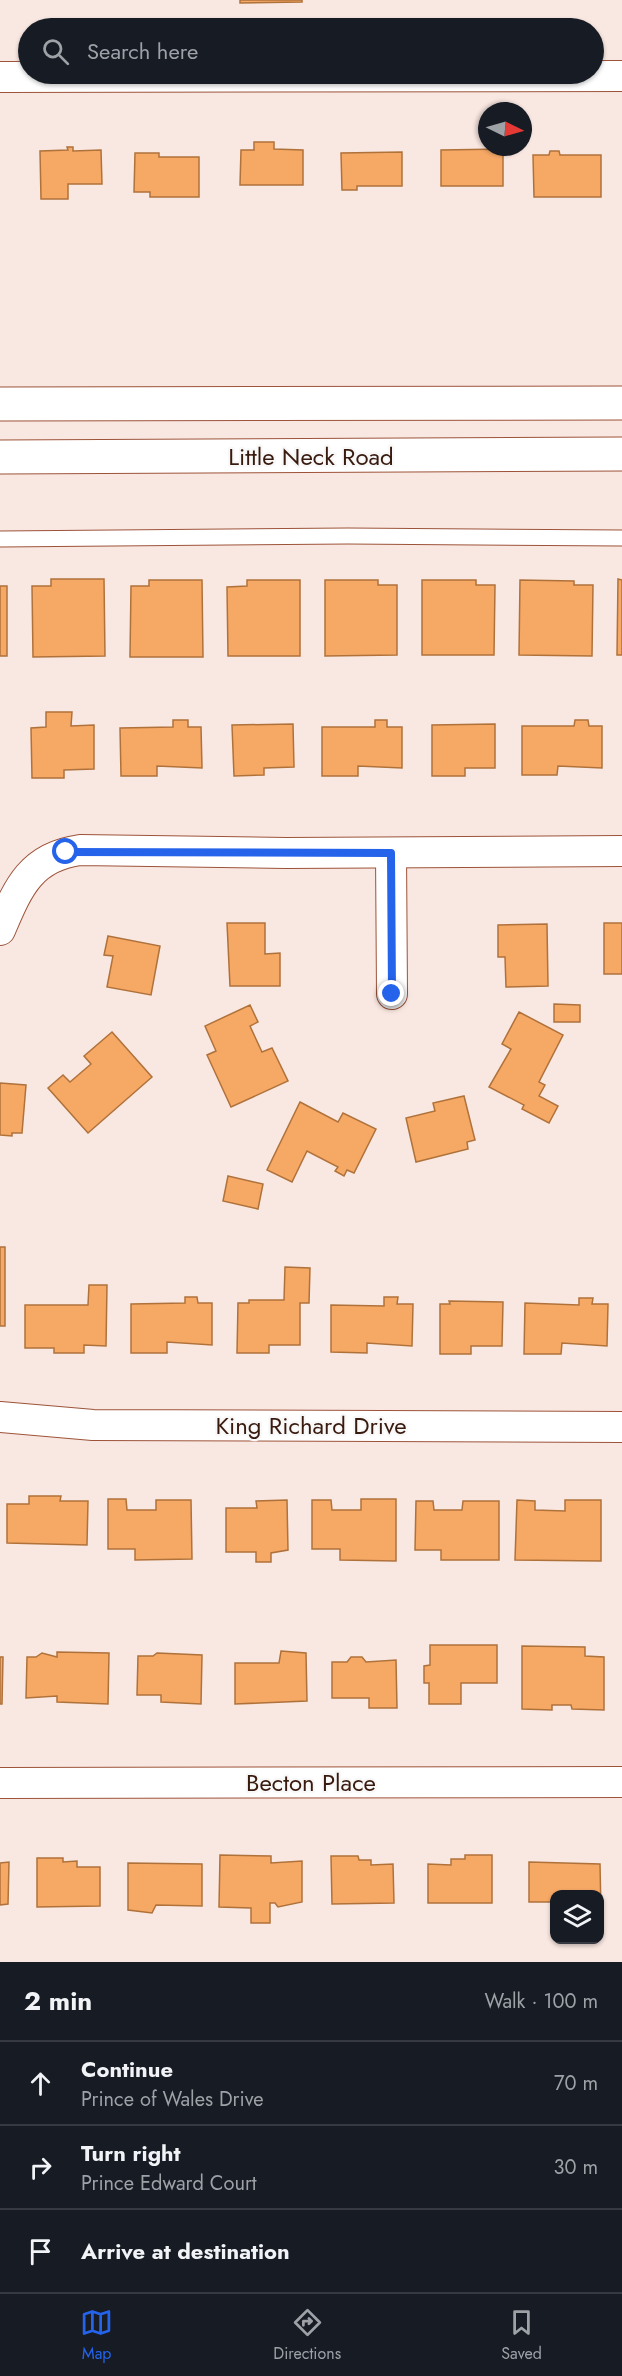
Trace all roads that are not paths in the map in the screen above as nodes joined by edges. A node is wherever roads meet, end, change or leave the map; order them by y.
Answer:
1 (604, 76) edge
2 (622, 76) edge
3 (0, 77) edge
4 (18, 77) edge
5 (622, 403) edge
6 (0, 404) edge
7 (622, 454) edge
8 (0, 457) edge
9 (622, 538) edge
10 (0, 539) edge
11 (622, 851) edge
12 (391, 853) junction
13 (0, 930) edge
14 (392, 994) dead end
15 (0, 1417) edge
16 (622, 1427) edge
17 (622, 1782) edge
18 (0, 1783) edge

1 - 2 street
3 - 4 street
5 - 6 street
7 - 8 street, Little Neck Road
9 - 10 lane
11 - 12 street
12 - 13 street
12 - 14 street
15 - 16 street, King Richard Drive
17 - 18 street, Becton Place

